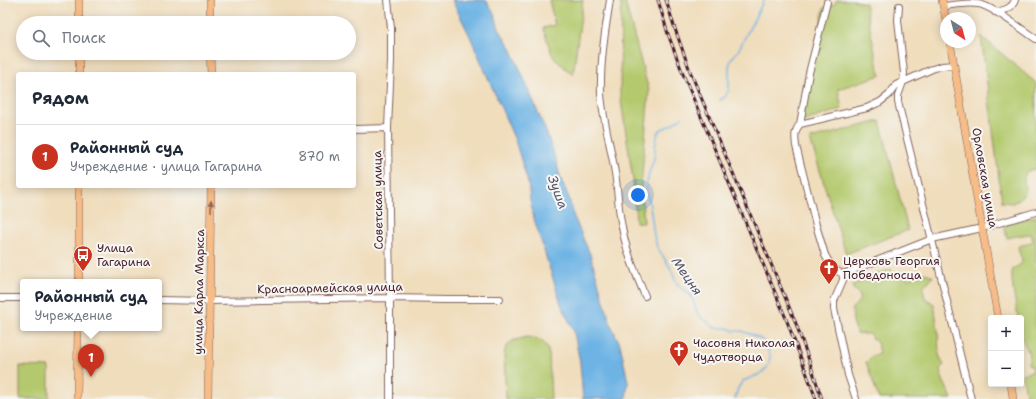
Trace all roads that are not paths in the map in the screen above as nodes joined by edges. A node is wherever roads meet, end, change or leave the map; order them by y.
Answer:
1 (79, 0) edge
2 (210, 0) edge
3 (388, 0) edge
4 (610, 0) edge
5 (1015, 0) edge
6 (827, 2) dead end
7 (943, 3) edge
8 (899, 6) dead end
9 (995, 12) junction
10 (79, 16) edge
11 (210, 16) edge
12 (1036, 39) edge
13 (951, 48) edge
14 (79, 60) edge
15 (210, 60) edge
16 (954, 65) junction
17 (79, 72) edge
18 (211, 72) edge
19 (903, 82) junction
20 (800, 124) junction
21 (388, 128) junction
22 (356, 129) edge
23 (79, 188) edge
24 (211, 188) edge
25 (1036, 212) edge
26 (982, 228) junction
27 (932, 239) junction
28 (843, 274) junction
29 (79, 279) edge
30 (646, 296) dead end
31 (0, 298) edge
32 (20, 298) edge
33 (390, 298) junction
34 (500, 299) dead end
35 (162, 300) edge
36 (209, 301) junction
37 (997, 315) edge
38 (78, 331) edge
39 (1012, 387) edge
40 (77, 399) edge
41 (208, 399) edge
42 (390, 399) edge
43 (856, 399) edge
44 (971, 399) edge
45 (1014, 399) edge

1 - 10 main road
2 - 11 main road
3 - 21 street, Советская улица
4 - 30 street
5 - 9 street
6 - 20 street
7 - 9 street
8 - 19 street
9 - 12 street
13 - 16 main road, Орловская улица
14 - 17 main road
15 - 18 main road
16 - 19 street
16 - 26 main road, Орловская улица
19 - 20 street
19 - 27 street
20 - 28 street
21 - 22 street
21 - 33 street, Советская улица
23 - 29 main road
36 -> 24 main road, улица Карла Маркса
25 - 26 street
26 - 27 street
26 - 37 main road, Орловская улица
27 - 28 street
27 - 44 street
28 - 43 street
31 - 32 street
33 - 34 street, Красноармейская улица
33 - 36 street, Красноармейская улица
33 - 42 street, Советская улица
35 - 36 street, Красноармейская улица
36 - 41 main road, улица Карла Маркса
38 - 40 main road
39 - 45 main road

